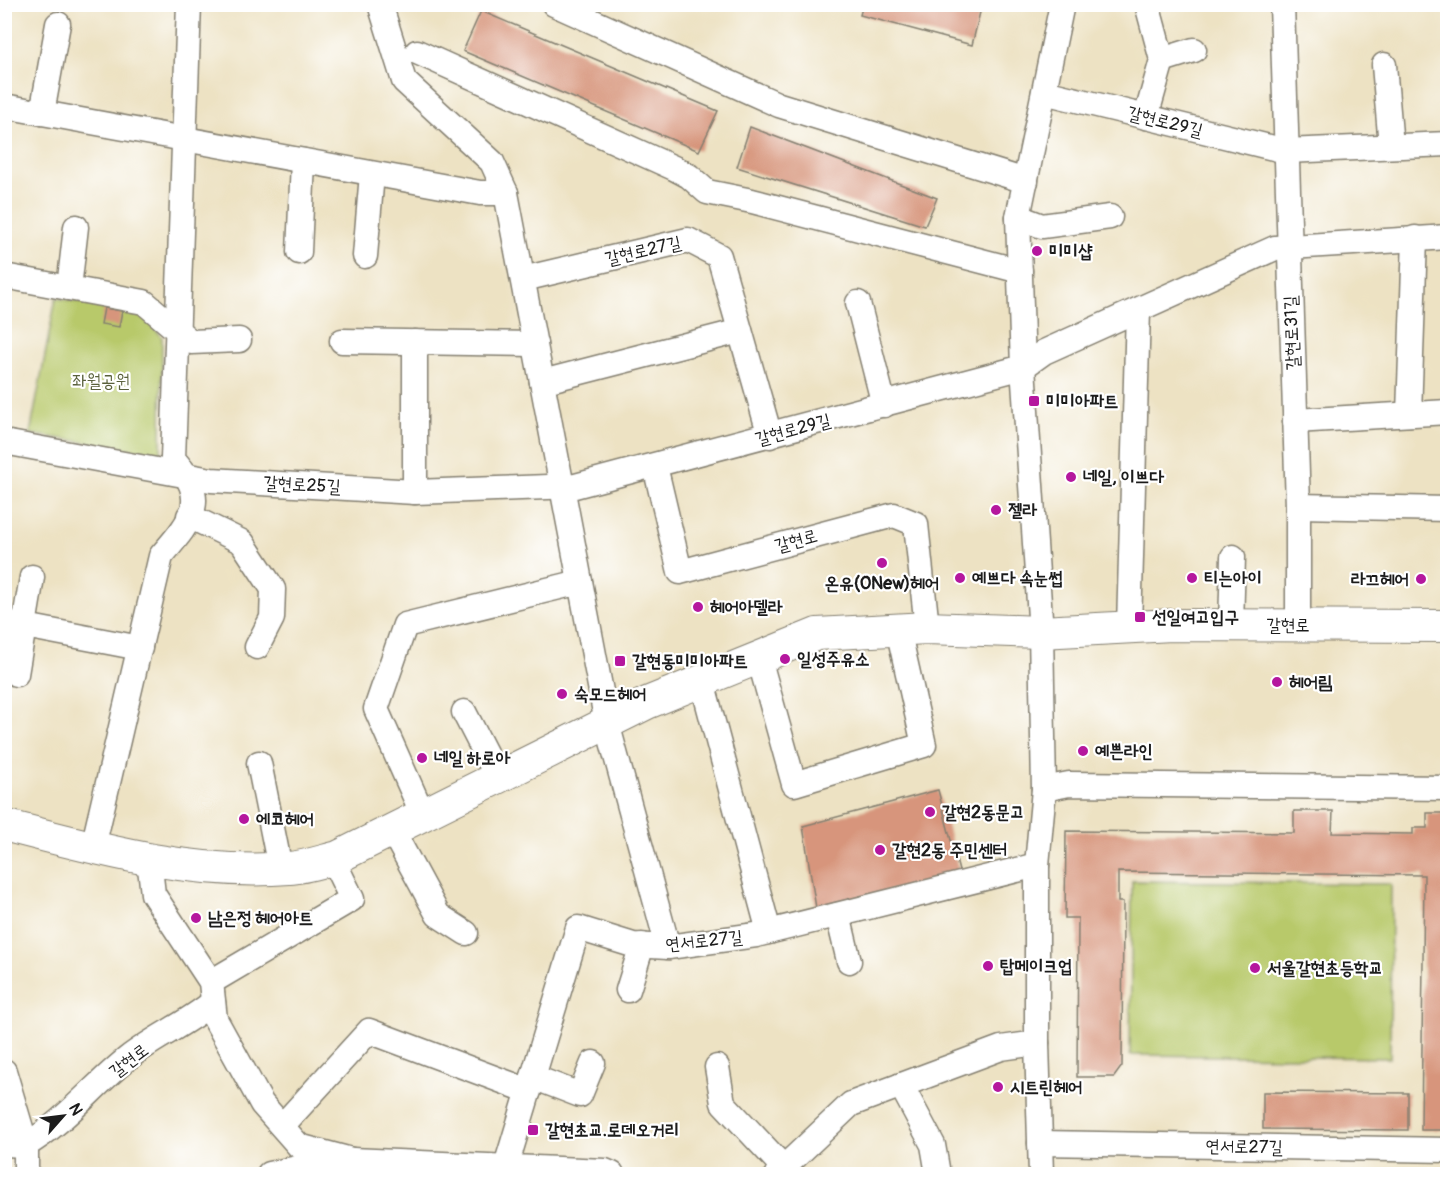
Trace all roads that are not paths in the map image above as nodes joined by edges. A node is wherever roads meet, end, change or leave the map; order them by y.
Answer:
1 (189, 4) edge
2 (380, 4) edge
3 (554, 4) edge
4 (1062, 4) edge
5 (1147, 4) edge
6 (1282, 4) edge
7 (58, 24) dead end
8 (1194, 50) dead end
9 (417, 52) dead end
10 (1162, 60) junction
11 (1384, 65) dead end
12 (1044, 92) junction
13 (4, 106) edge
14 (47, 114) junction
15 (1146, 117) junction
16 (184, 140) junction
17 (1448, 144) edge
18 (1391, 146) junction
19 (1286, 151) junction
20 (303, 161) junction
21 (372, 174) junction
22 (1026, 181) junction
23 (506, 193) junction
24 (1018, 217) junction
25 (1110, 217) dead end
26 (76, 227) dead end
27 (1448, 237) edge
28 (1415, 238) junction
29 (1290, 245) junction
30 (299, 252) dead end
31 (365, 256) dead end
32 (1020, 271) junction
33 (4, 276) edge
34 (523, 279) junction
35 (69, 288) junction
36 (858, 303) dead end
37 (1138, 310) junction
38 (178, 329) junction
39 (740, 331) junction
40 (239, 340) dead end
41 (342, 342) dead end
42 (415, 342) junction
43 (535, 344) junction
44 (1023, 367) junction
45 (542, 382) junction
46 (884, 405) junction
47 (1448, 412) edge
48 (1409, 414) junction
49 (1295, 421) junction
50 (770, 436) junction
51 (4, 442) edge
52 (655, 466) junction
53 (189, 475) junction
54 (562, 487) junction
55 (415, 492) junction
56 (1298, 506) junction
57 (1448, 509) edge
58 (189, 516) junction
59 (1233, 557) dead end
60 (32, 577) dead end
61 (580, 582) junction
62 (14, 624) edge
63 (1231, 625) junction
64 (1298, 625) junction
65 (1448, 626) edge
66 (1130, 627) junction
67 (913, 629) junction
68 (1041, 632) junction
69 (257, 647) dead end
70 (140, 648) junction
71 (759, 658) junction
72 (16, 674) dead end
73 (702, 681) junction
74 (464, 712) dead end
75 (607, 723) junction
76 (259, 763) dead end
77 (498, 778) junction
78 (1448, 788) edge
79 (1044, 789) junction
80 (423, 815) junction
81 (4, 825) edge
82 (392, 830) junction
83 (93, 847) junction
84 (332, 858) junction
85 (149, 859) junction
86 (1036, 866) junction
87 (280, 868) junction
88 (838, 915) junction
89 (769, 932) junction
90 (466, 933) dead end
91 (642, 945) junction
92 (668, 947) junction
93 (849, 961) dead end
94 (628, 990) dead end
95 (212, 992) junction
96 (1037, 1043) junction
97 (593, 1063) dead end
98 (717, 1067) dead end
99 (4, 1071) edge
100 (531, 1084) junction
101 (901, 1085) junction
102 (282, 1126) junction
103 (1040, 1143) junction
104 (15, 1144) edge
105 (1448, 1150) edge
106 (352, 1160) junction
107 (506, 1166) junction
108 (780, 1171) edge
109 (26, 1174) edge
110 (269, 1174) edge
111 (612, 1174) edge
112 (938, 1174) edge
113 (1041, 1174) edge

1 - 16 street
2 - 23 street
3 - 22 street
4 - 12 street
5 - 10 street
6 - 19 street, 갈현로31길
7 - 14 street
8 - 10 street
9 - 32 street
10 - 15 street
11 - 18 street
12 - 15 street, 갈현로29길
12 - 22 street
13 - 14 street
14 - 16 street
15 - 19 street, 갈현로29길
16 - 20 street
16 - 38 street
17 - 18 street
18 - 19 street
19 - 29 street, 갈현로31길
20 - 21 street
20 - 30 street
21 - 23 street
21 - 31 street
22 - 24 street
23 - 34 street
24 - 25 street
24 - 32 street
26 - 35 street
27 - 28 street
28 - 29 street
28 - 48 street
29 - 37 street, 갈현로29길
29 - 49 street, 갈현로31길
32 - 44 street
33 - 35 street
34 - 39 street, 갈현로27길
34 - 43 street
35 - 38 street
36 - 46 street
37 - 44 street, 갈현로29길
37 - 66 street
38 - 40 street
38 - 53 street
39 - 45 street
39 - 50 street, 갈현로27길
41 - 42 street
42 - 43 street
42 - 55 street
43 - 45 street
44 - 46 street, 갈현로29길
44 - 68 street
45 - 54 street
46 - 50 street, 갈현로29길
47 - 48 street
48 - 49 street
49 - 56 street, 갈현로31길
50 - 52 street, 갈현로29길
51 - 53 street, 갈현로25길
52 - 54 street, 갈현로29길
52 - 67 street, 갈현로
53 - 55 street, 갈현로25길
53 - 58 street
54 - 55 street
54 - 61 street
56 - 57 street
56 - 64 street, 갈현로31길
58 - 69 street
58 - 70 street
59 - 63 street
60 - 62 street
61 - 75 street
61 - 80 street
62 - 70 street
62 - 72 street
63 - 64 main road, 갈현로
63 - 66 main road, 갈현로
64 - 65 main road, 갈현로
66 - 68 main road, 갈현로
67 - 68 main road, 갈현로
67 - 71 main road, 갈현로
67 - 71 street
68 - 79 street
70 - 83 street
71 - 73 main road, 갈현로
73 - 75 main road, 갈현로
73 - 89 street
74 - 77 street
75 - 77 main road, 갈현로
75 - 92 street
76 - 87 street
77 - 80 main road, 갈현로
78 - 79 street
79 - 86 street
80 - 82 main road, 갈현로
81 - 83 main road, 갈현로
82 - 84 main road, 갈현로
82 - 90 street
83 - 85 main road, 갈현로
84 - 87 main road, 갈현로
84 - 95 street, 갈현로
85 - 87 main road, 갈현로
85 - 95 street
86 - 88 street, 연서로27길
86 - 96 street
88 - 89 street, 연서로27길
88 - 93 street
89 - 92 street, 연서로27길
91 - 92 street, 연서로27길
91 - 94 street
91 - 100 street, 연서로27길
95 - 102 street
95 - 104 street, 갈현로
96 - 101 street
96 - 103 street
97 - 100 street
98 - 108 street
99 - 104 street
100 - 102 street
100 - 107 street, 연서로27길
101 - 108 street
101 - 112 street
102 - 106 street
103 - 105 street, 연서로27길
103 - 113 street
104 - 109 street
106 - 107 street
106 - 110 street
107 - 111 street

